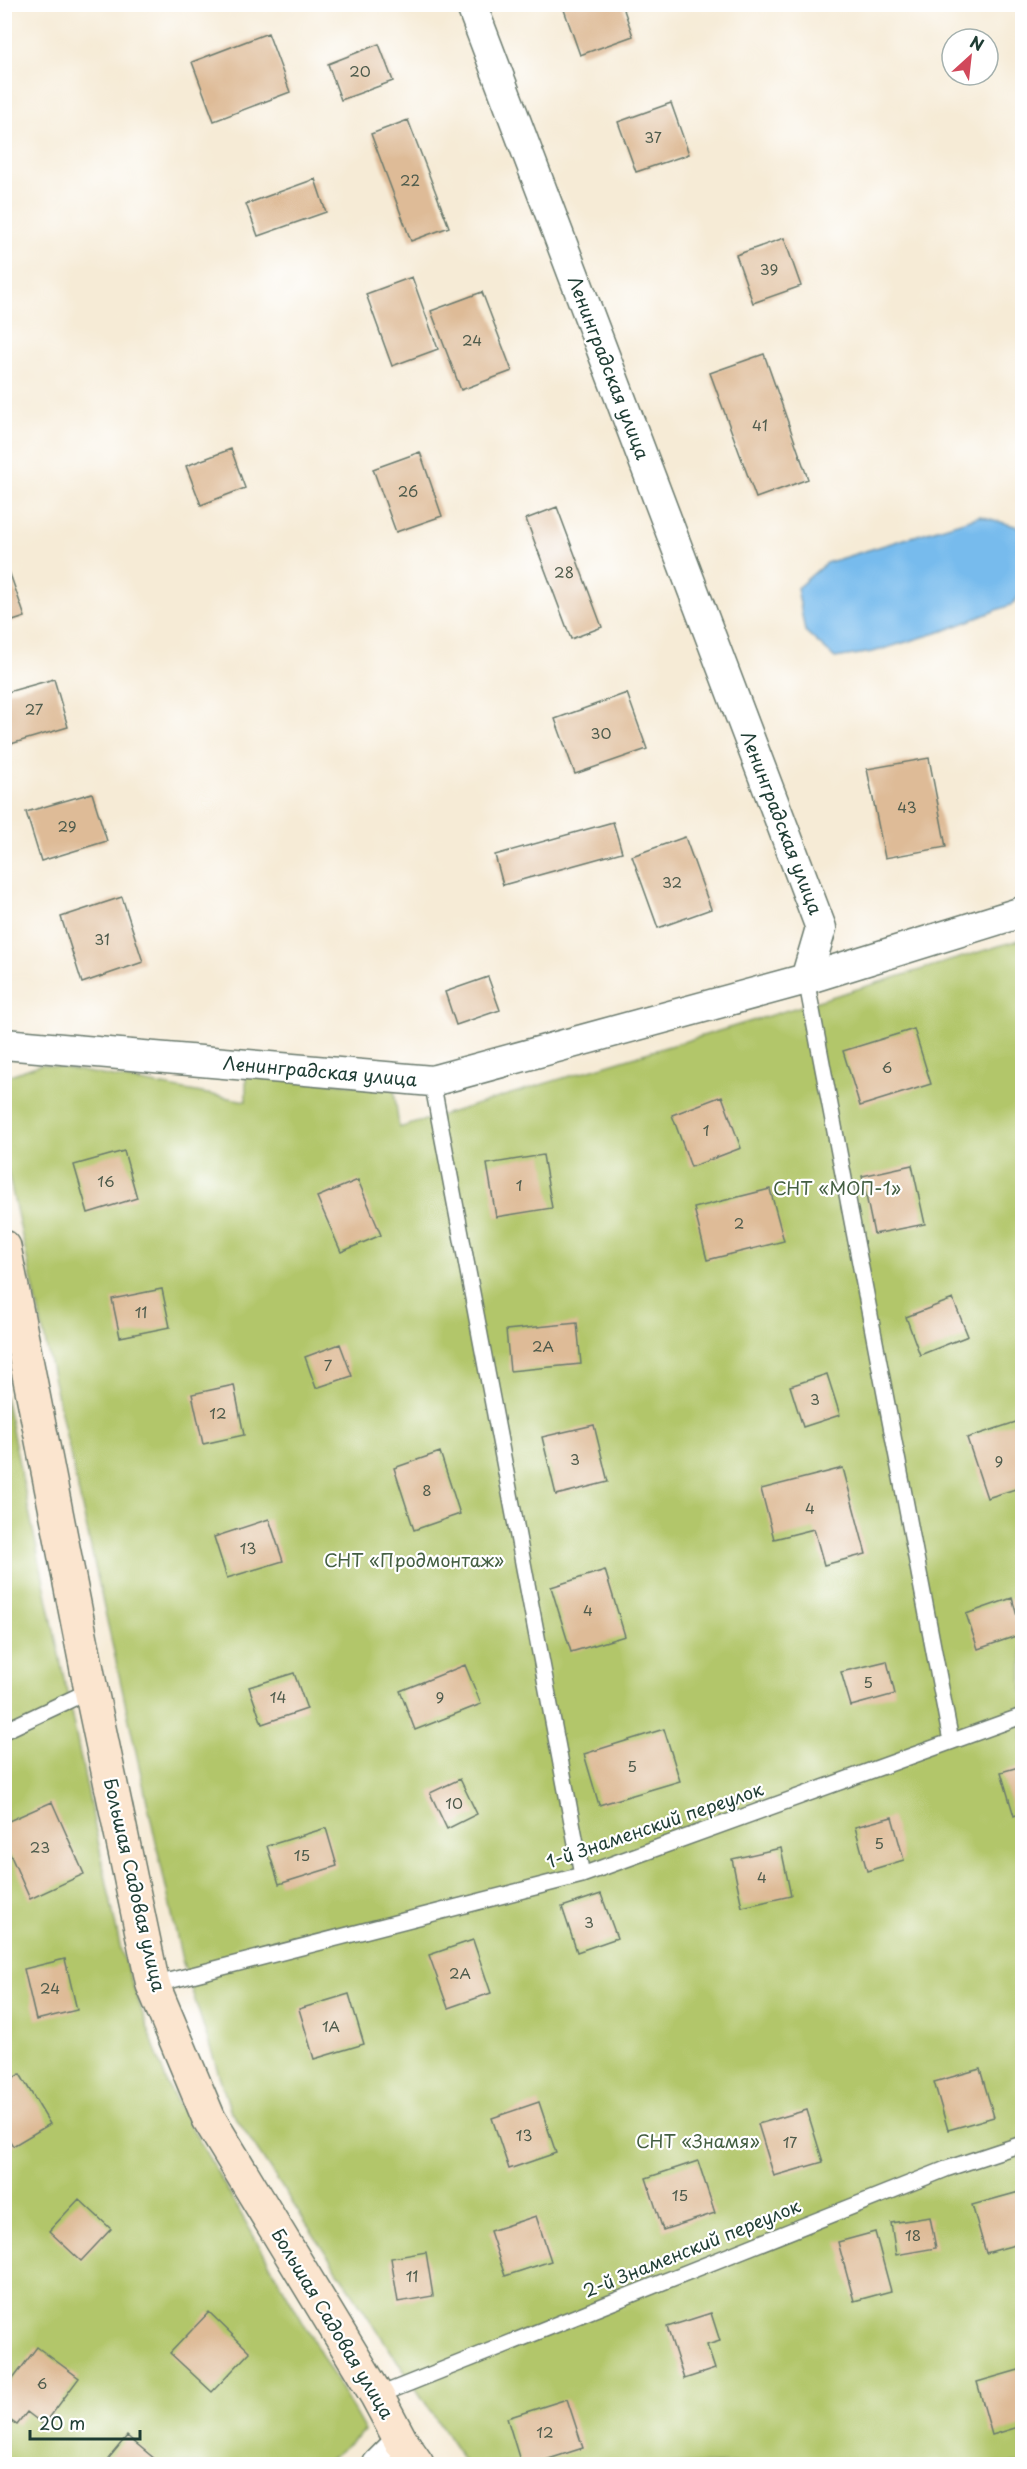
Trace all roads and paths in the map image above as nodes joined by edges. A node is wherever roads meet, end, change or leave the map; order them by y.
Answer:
1 (471, 4) edge
2 (1023, 912) edge
3 (806, 979) junction
4 (4, 1044) edge
5 (432, 1081) junction
6 (4, 1247) edge
7 (91, 1690) junction
8 (1023, 1716) edge
9 (4, 1731) edge
10 (951, 1741) junction
11 (582, 1875) junction
12 (153, 1985) junction
13 (1023, 2144) edge
14 (377, 2396) junction
15 (409, 2453) edge
16 (378, 2464) edge

1 - 3 street, Ленинградская улица
2 - 3 street
3 - 5 street, Ленинградская улица
3 - 10 lane
4 - 5 street, Ленинградская улица
5 - 11 lane
6 - 7 street, Большая Садовая улица
7 - 9 lane
7 - 12 street, Большая Садовая улица
8 - 10 lane, 1-й Знаменский переулок
10 - 11 lane, 1-й Знаменский переулок
11 - 12 lane, 1-й Знаменский переулок
12 - 14 street, Большая Садовая улица
13 - 14 lane, 2-й Знаменский переулок
14 - 15 street, Большая Садовая улица
15 - 16 street

